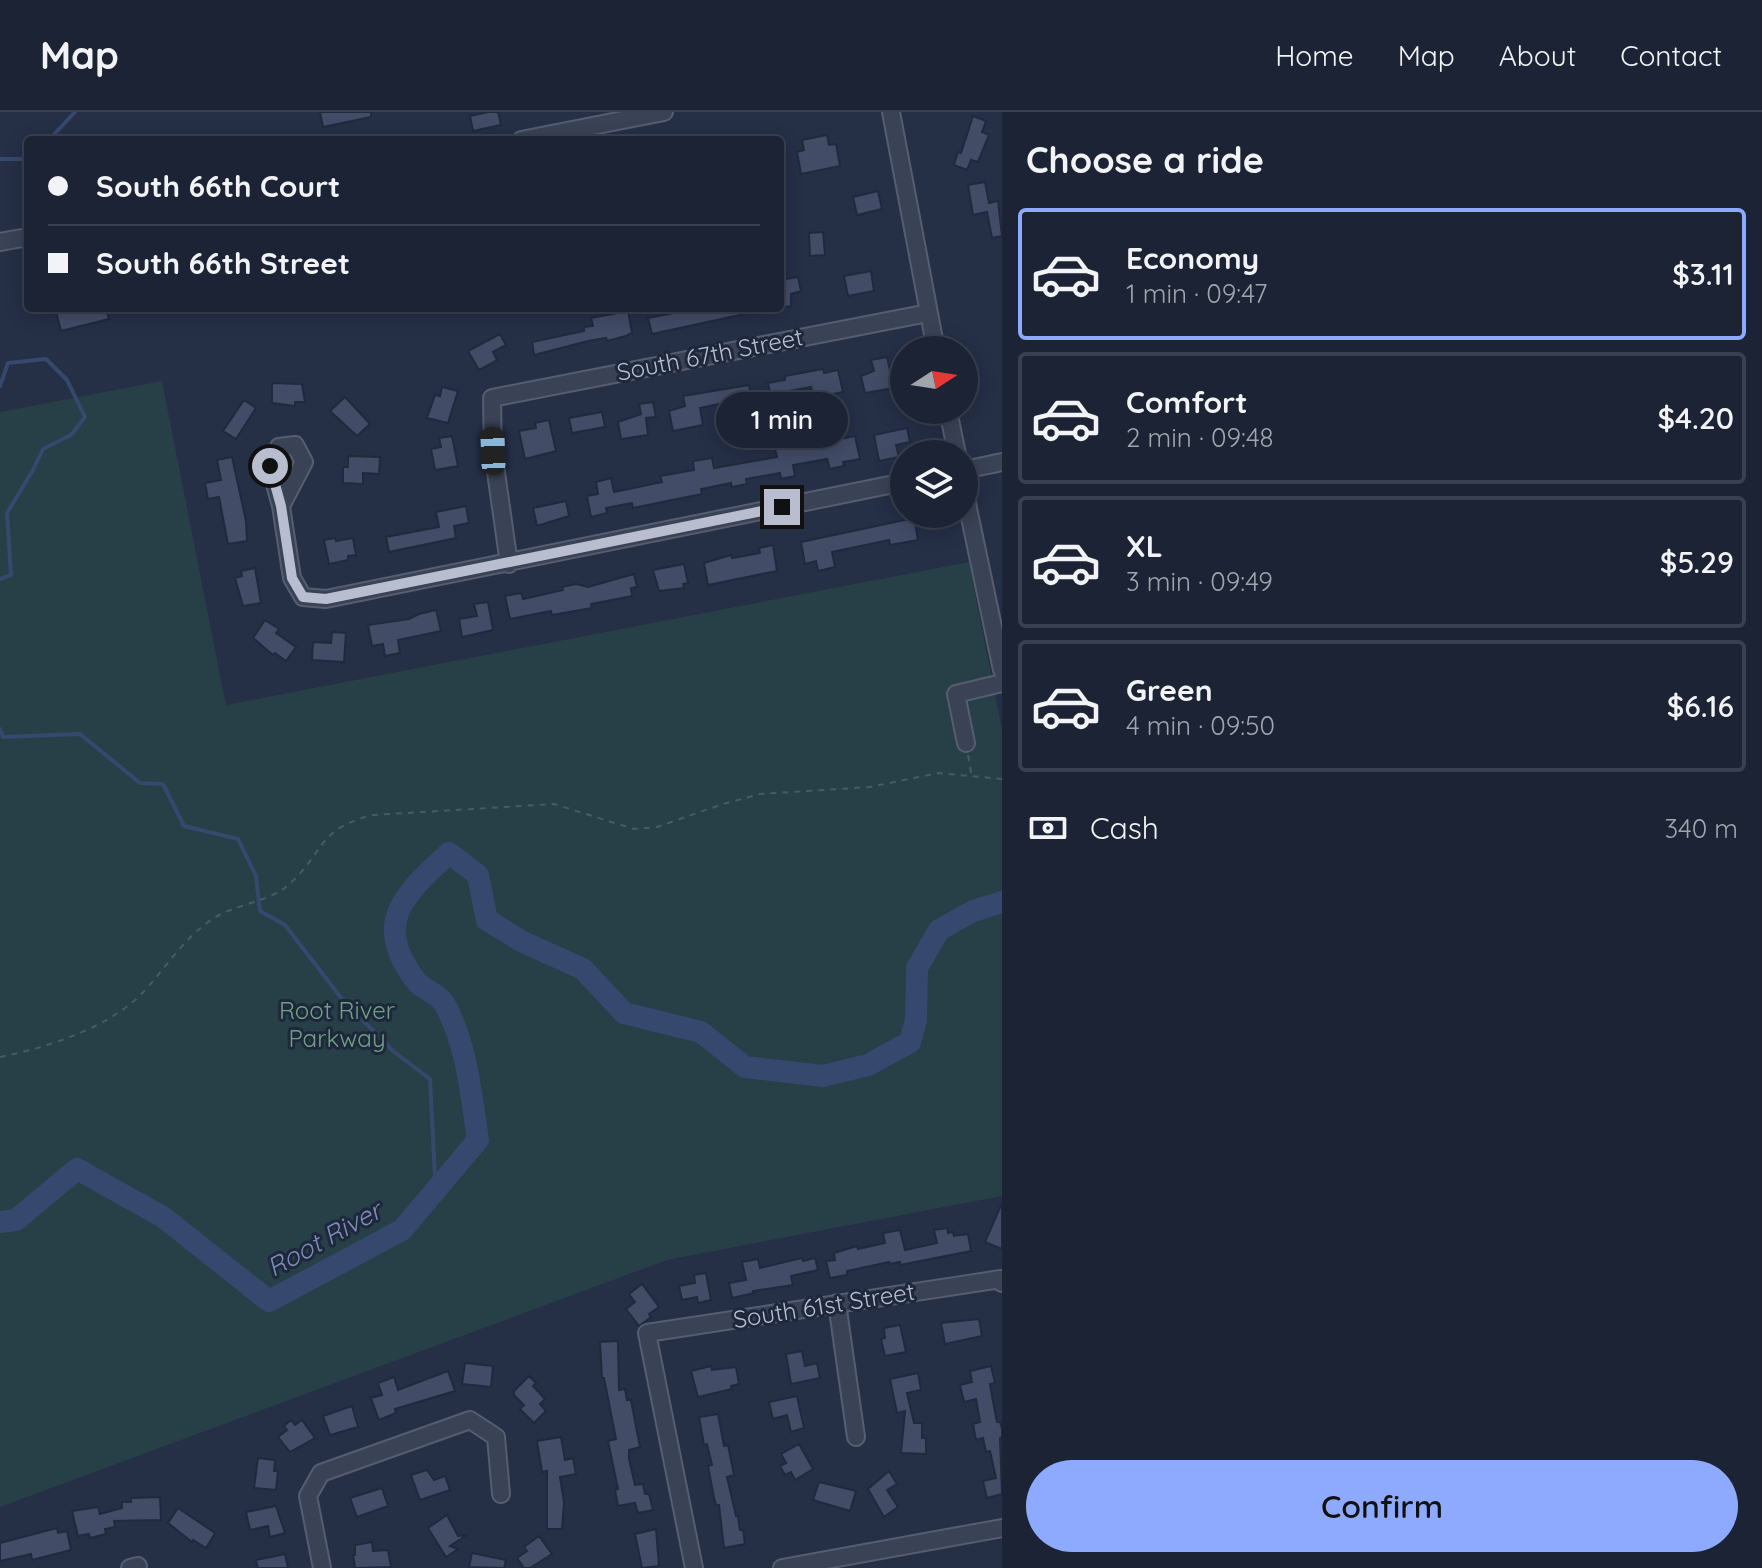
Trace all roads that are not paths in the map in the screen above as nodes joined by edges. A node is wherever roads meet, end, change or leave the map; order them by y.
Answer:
1 (664, 112) edge
2 (891, 112) edge
3 (541, 136) edge
4 (24, 238) edge
5 (0, 242) edge
6 (928, 313) junction
7 (933, 336) edge
8 (1002, 462) edge
9 (978, 467) edge
10 (890, 485) edge
11 (281, 506) dead end
12 (972, 528) edge
13 (509, 564) junction
14 (1002, 670) edge
15 (1002, 683) edge
16 (966, 743) road end
17 (1002, 1281) edge
18 (837, 1303) junction
19 (856, 1437) dead end
20 (501, 1494) dead end
21 (1002, 1528) edge
22 (322, 1568) edge
23 (694, 1568) edge
24 (782, 1568) edge

1 - 3 street
2 - 6 street
4 - 5 street
6 - 7 street
6 - 13 street, South 67th Street
8 - 9 street
10 - 13 street
11 - 13 street
12 - 14 street
15 - 16 street
17 - 18 street, South 61st Street
18 - 19 street
18 - 23 street, South 61st Street
20 - 22 street
21 - 24 street

